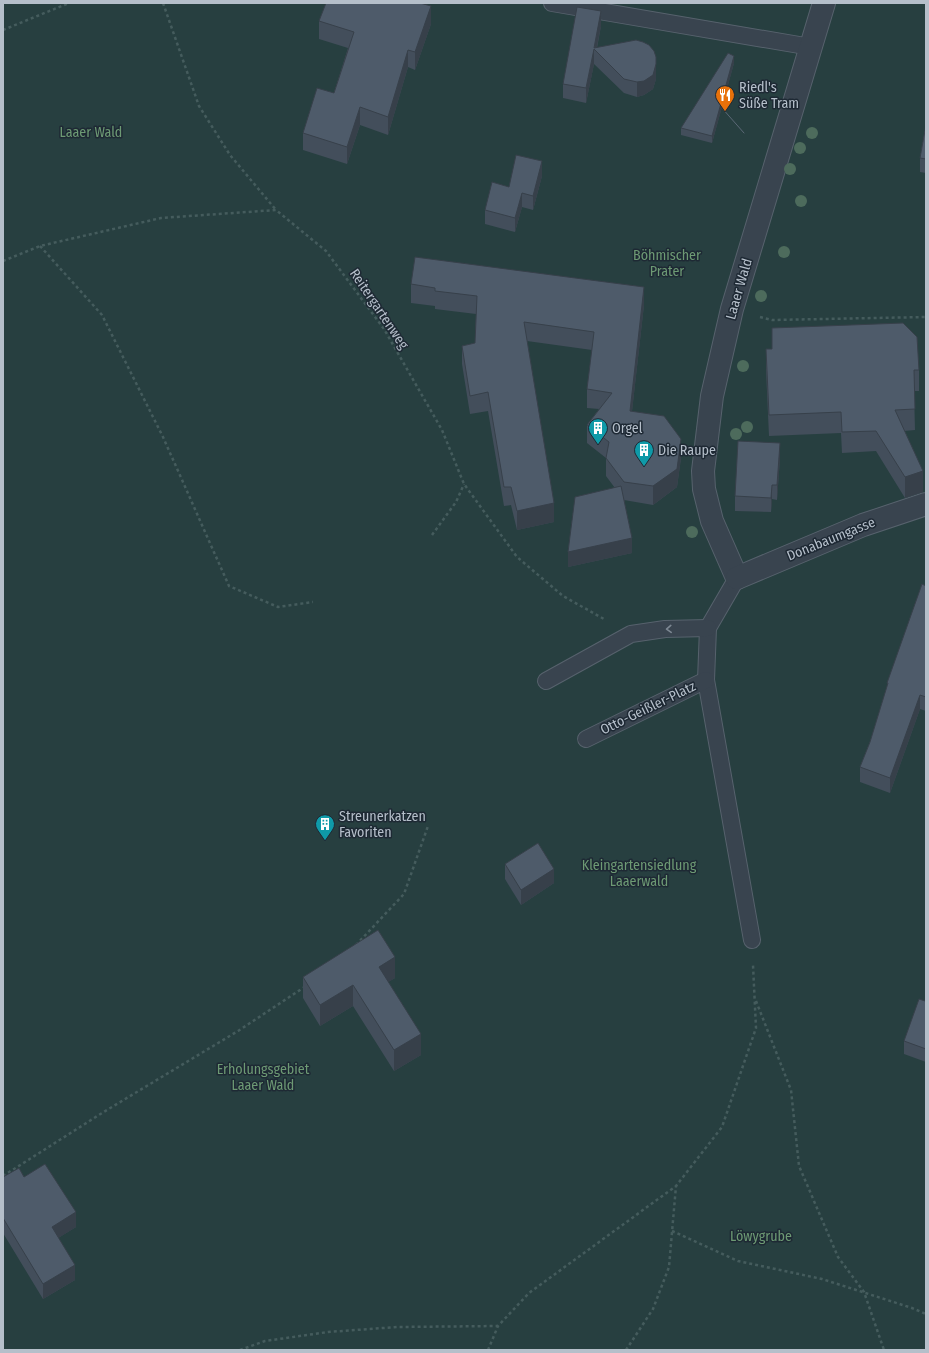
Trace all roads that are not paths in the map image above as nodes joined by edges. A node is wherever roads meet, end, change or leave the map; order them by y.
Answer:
1 (552, 3) edge
2 (824, 3) edge
3 (811, 47) junction
4 (926, 504) edge
5 (737, 578) junction
6 (708, 628) junction
7 (706, 680) junction
8 (546, 681) dead end
9 (586, 739) dead end
10 (752, 940) road end

1 - 3 lane
2 - 3 street, Laaer Wald
3 - 5 street, Laaer Wald
4 - 5 street, Donabaumgasse
5 - 6 lane, Otto-Geißler-Platz
6 - 7 lane, Otto-Geißler-Platz
6 -> 8 lane
7 - 9 lane, Otto-Geißler-Platz
7 - 10 lane

